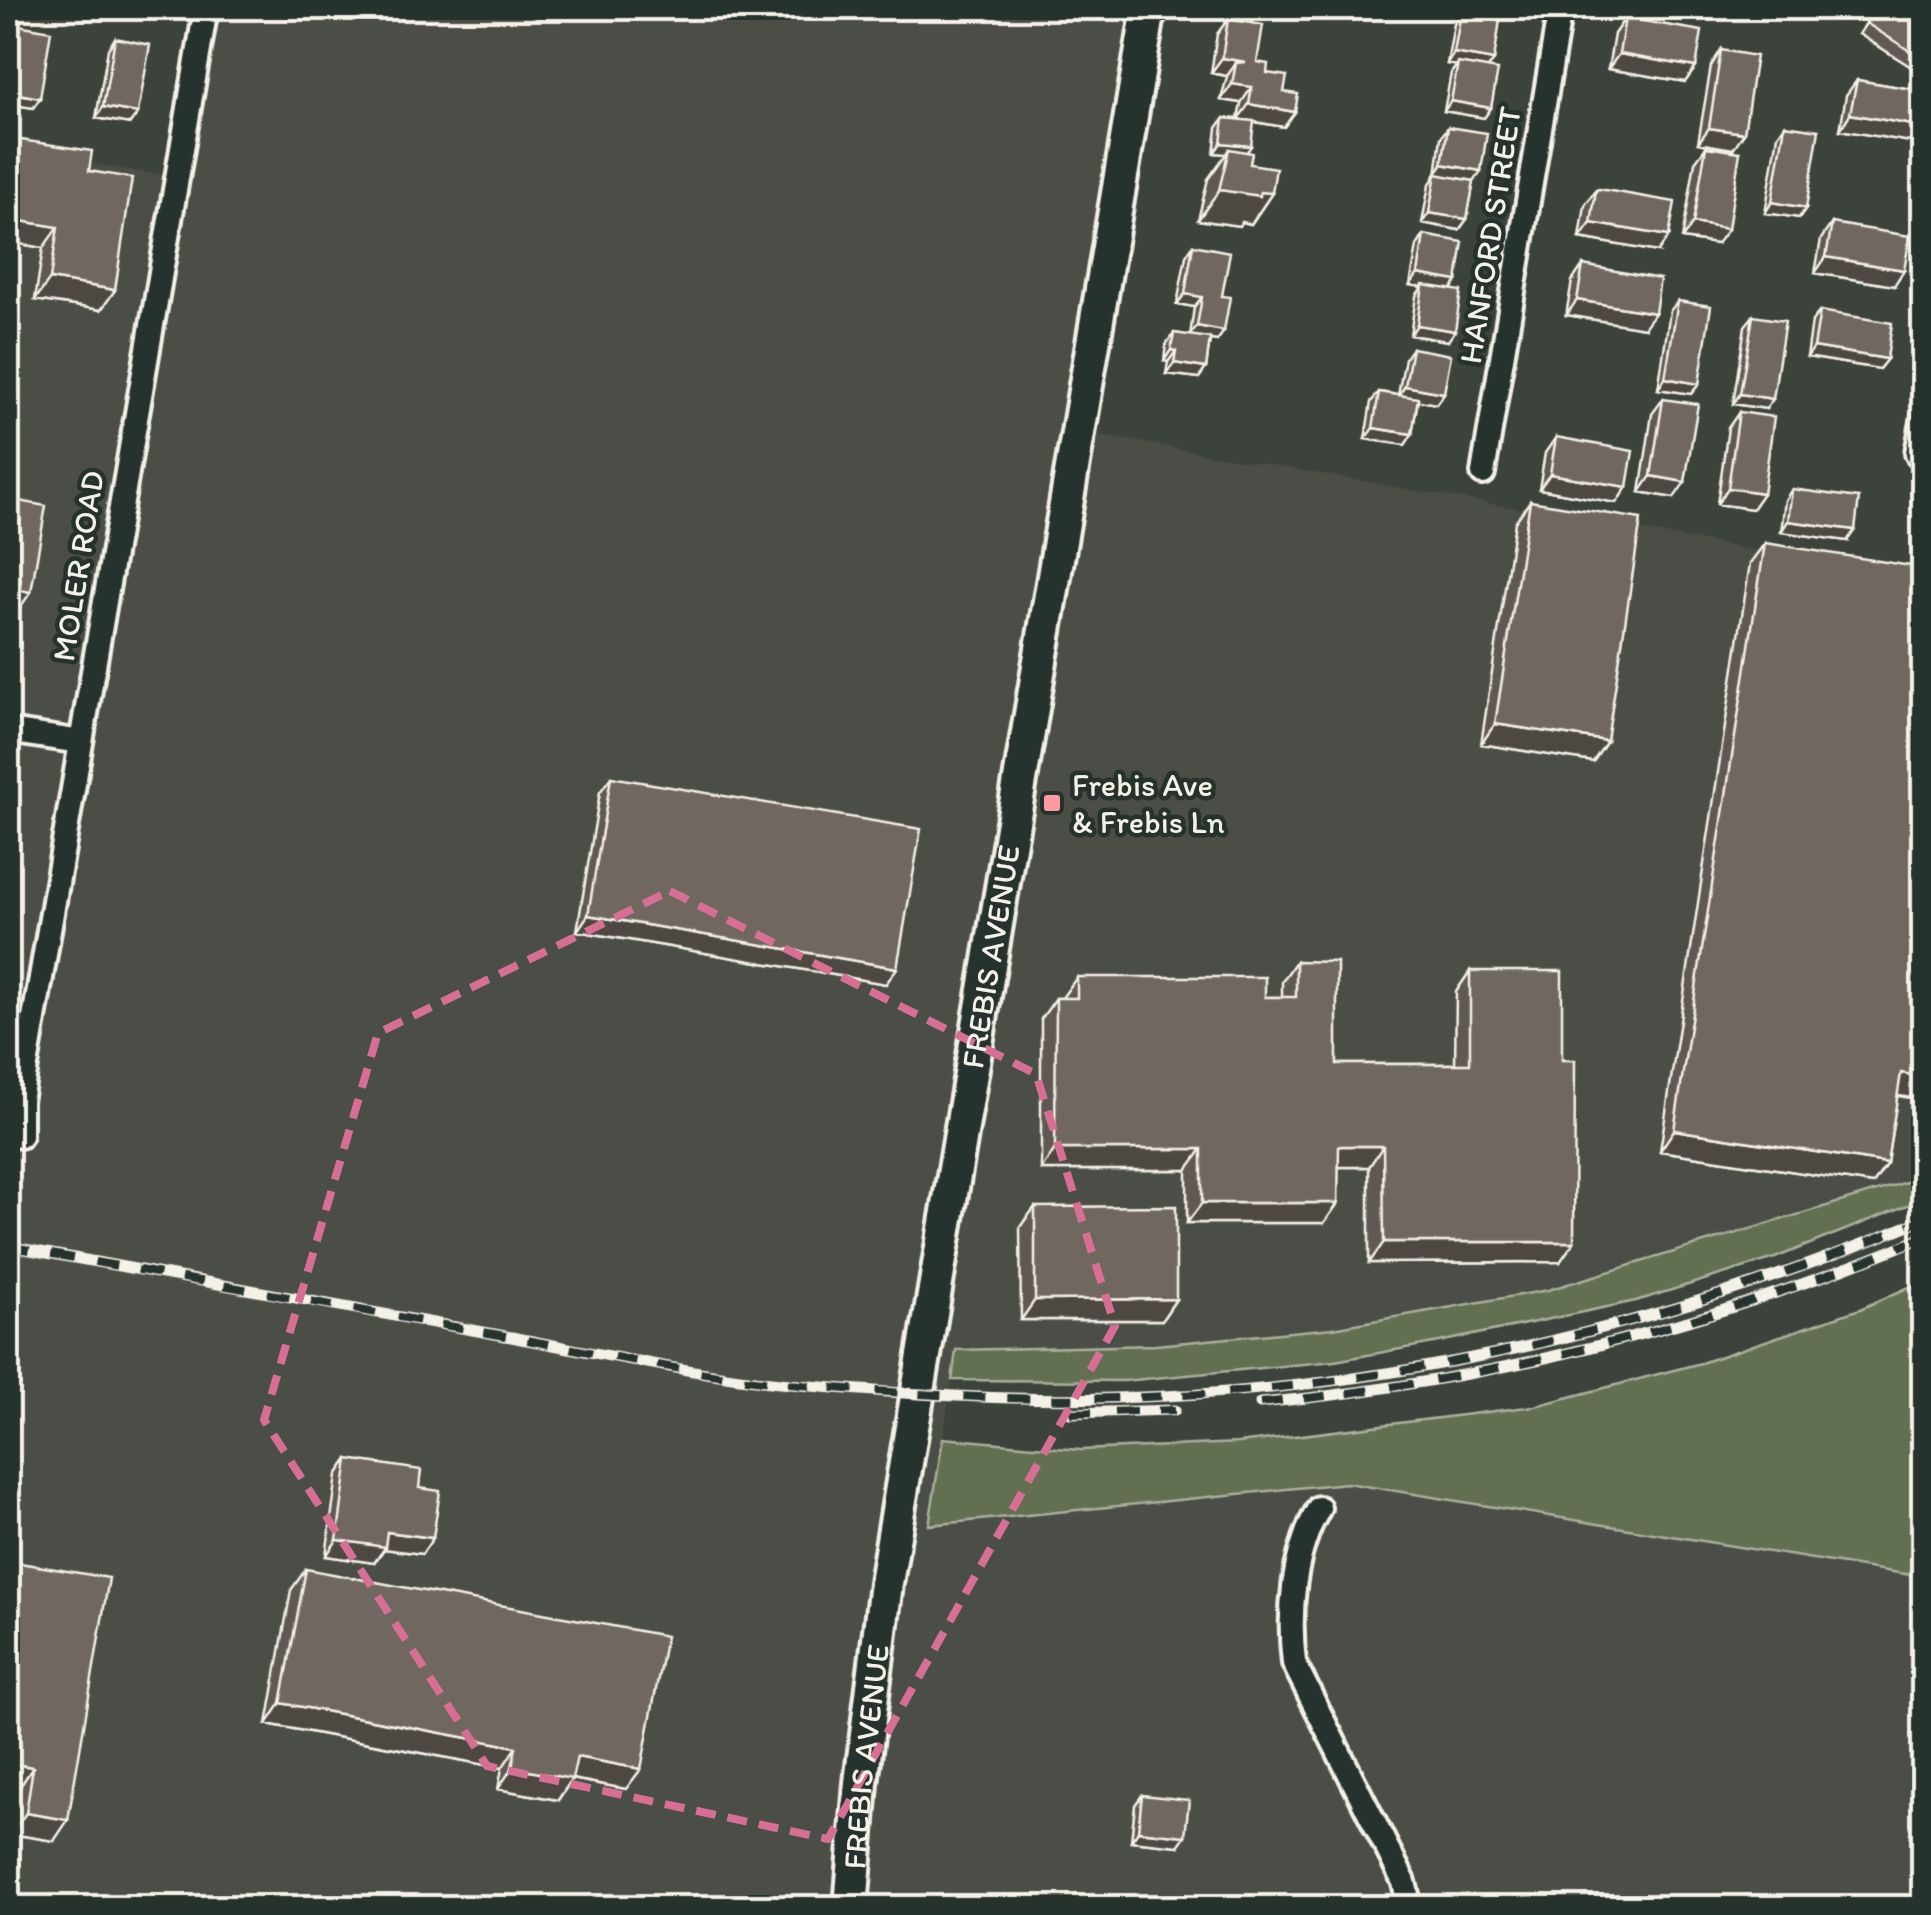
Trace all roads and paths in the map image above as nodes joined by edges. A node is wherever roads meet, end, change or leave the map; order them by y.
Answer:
1 (206, 8) edge
2 (1148, 8) edge
3 (1560, 8) edge
4 (1924, 416) edge
5 (1918, 454) dead end
6 (1484, 473) dead end
7 (8, 731) edge
8 (82, 742) junction
9 (20, 1136) dead end
10 (1319, 1508) dead end
11 (851, 1908) edge
12 (1410, 1908) edge

1 - 8 street, MOLER ROAD
2 - 11 main road, FREBIS AVENUE
3 - 6 street, HANFORD STREET
4 - 5 street
7 - 8 street
8 - 9 street, MOLER ROAD
10 - 12 street

